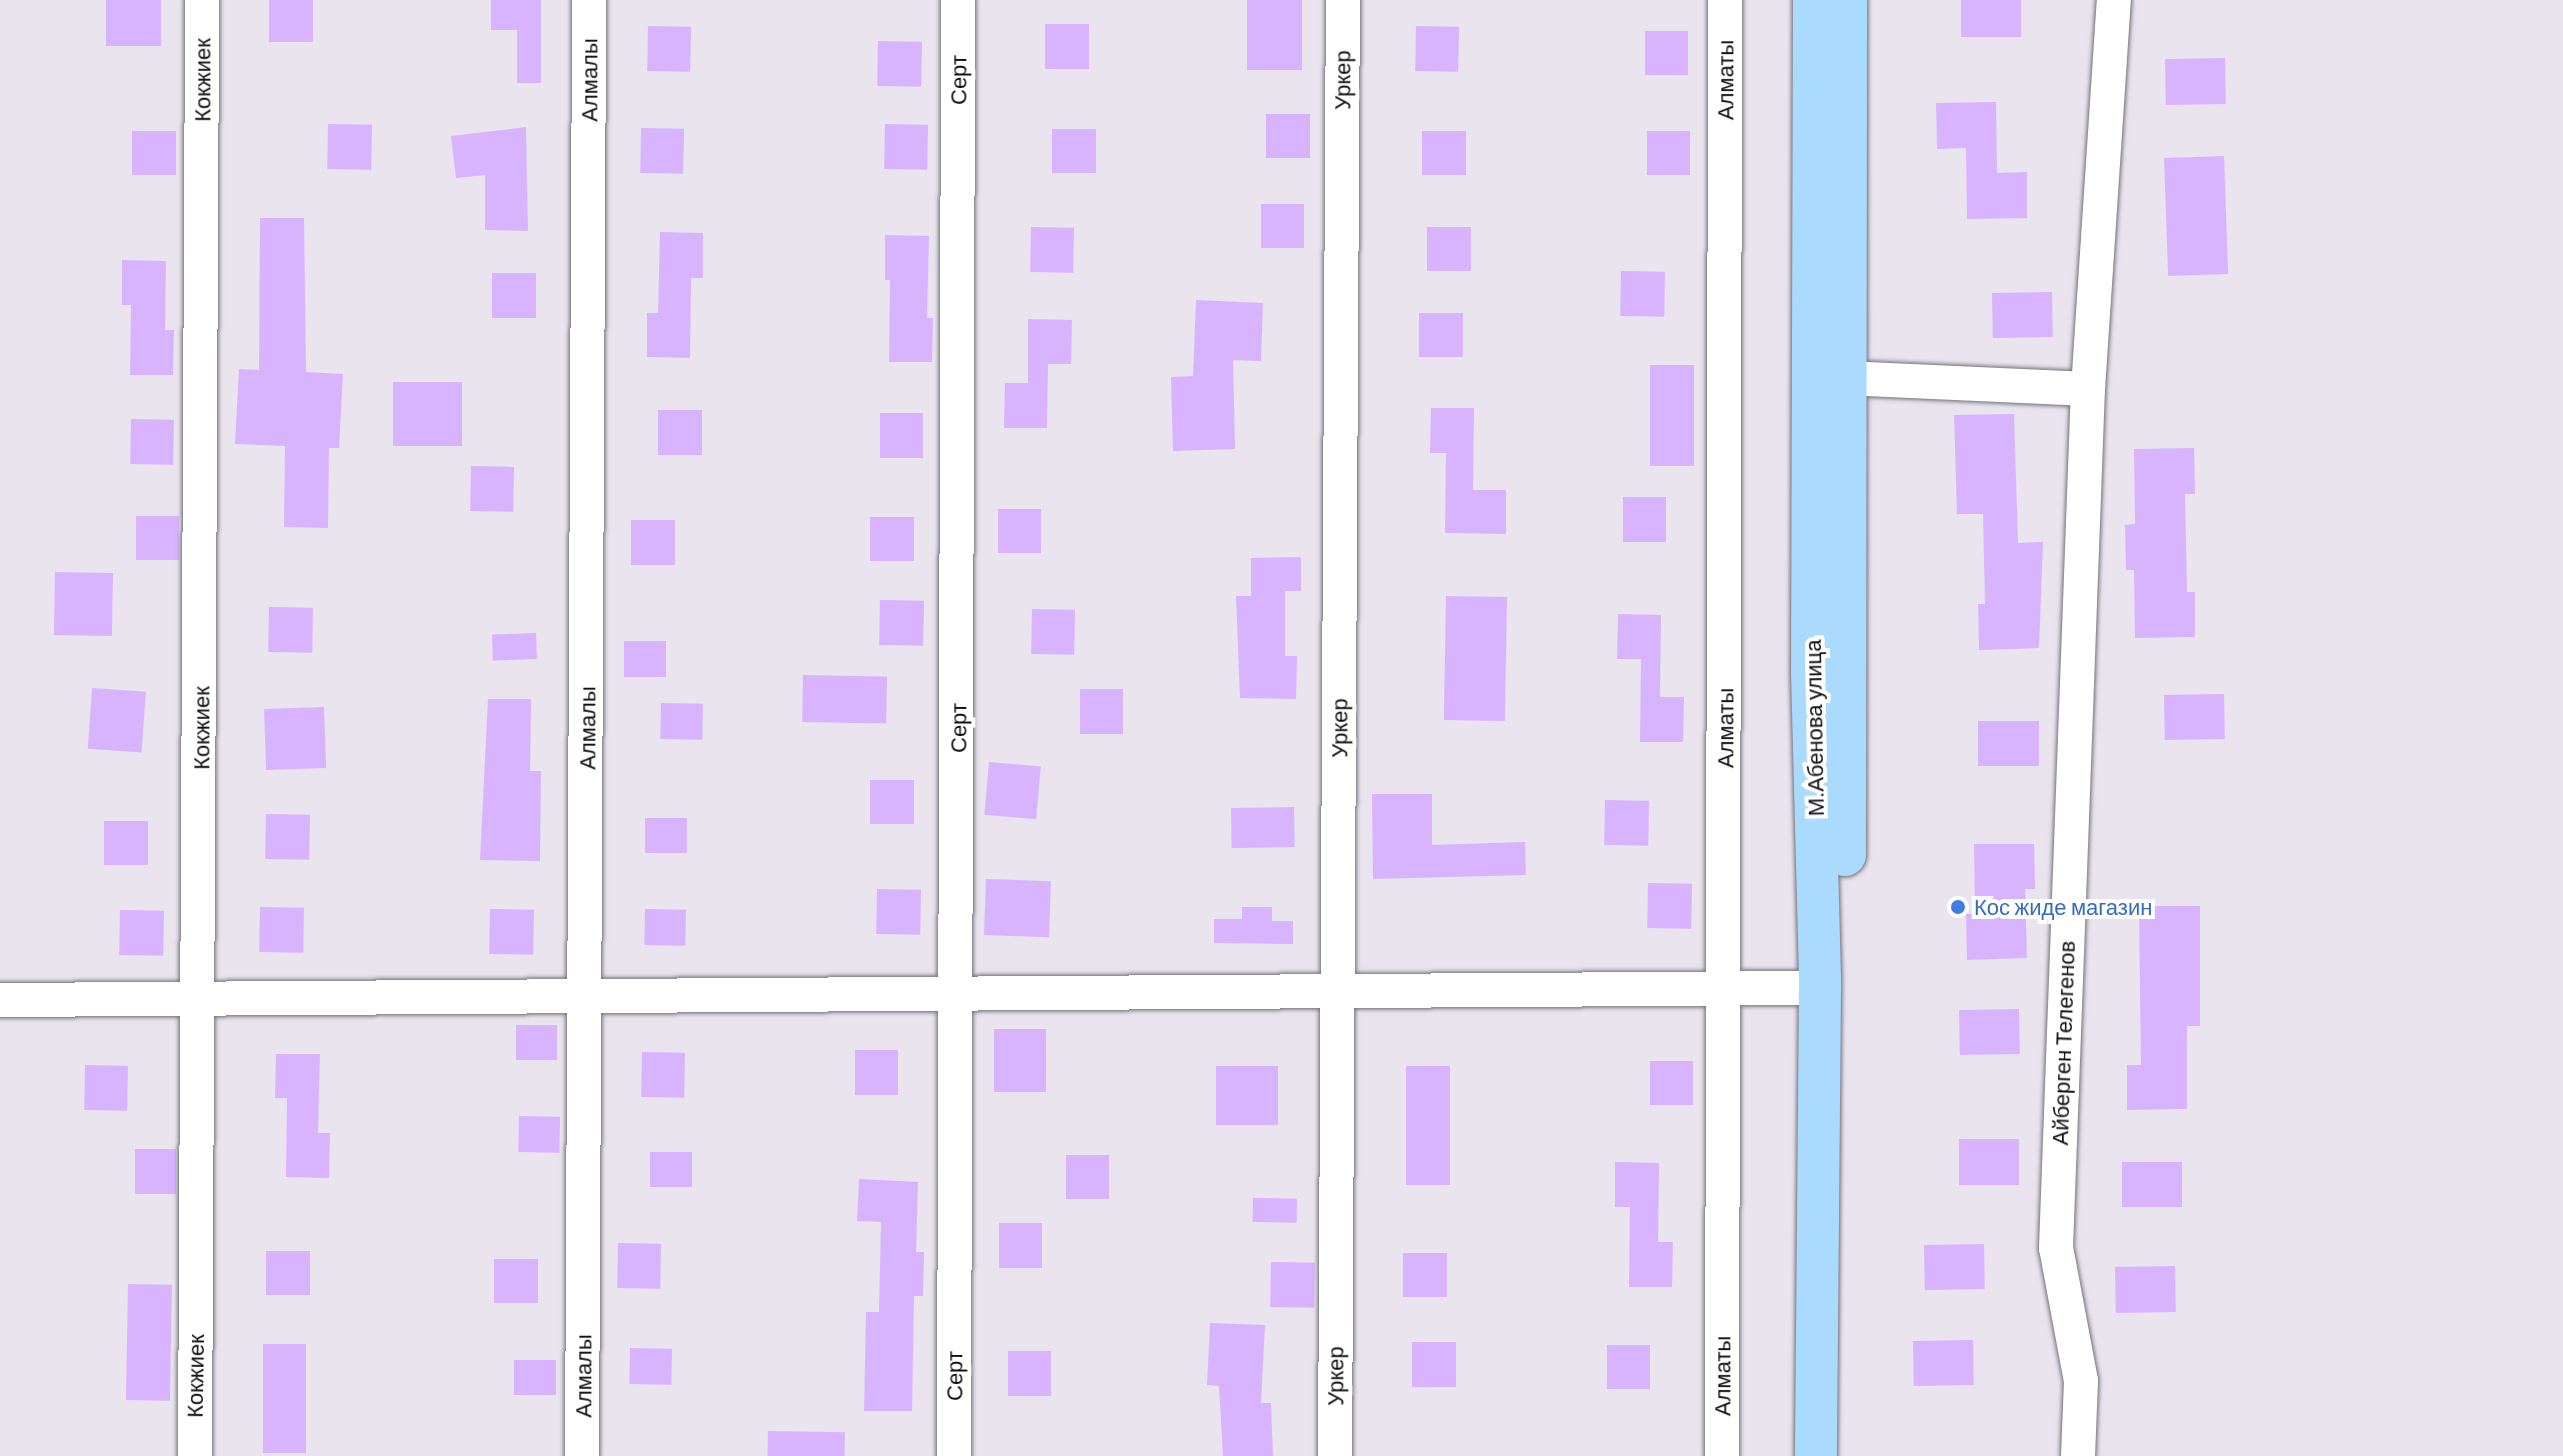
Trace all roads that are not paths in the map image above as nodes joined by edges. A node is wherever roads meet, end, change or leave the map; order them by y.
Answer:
1 (202, 0) edge
2 (589, 0) edge
3 (958, 0) edge
4 (1343, 0) edge
5 (1725, 0) edge
6 (1814, 0) edge
7 (1846, 0) edge
8 (2114, 0) edge
9 (1845, 378) junction
10 (2088, 389) junction
11 (1820, 988) junction
12 (1724, 992) junction
13 (1337, 994) junction
14 (956, 995) junction
15 (585, 997) junction
16 (199, 999) junction
17 (0, 1000) edge
18 (195, 1456) edge
19 (582, 1456) edge
20 (954, 1456) edge
21 (1335, 1456) edge
22 (1722, 1456) edge
23 (1816, 1456) edge
24 (1841, 1456) edge
25 (2078, 1456) edge

1 - 16 street, Кокжиек
2 - 15 street, Алмалы
3 - 14 street, Серт
4 - 13 street, Уркер
5 - 12 street, Алматы
6 - 11 main road, М.Абенова улица
7 - 9 main road, М.Абенова улица
8 - 10 street, Айберген Телегенов
9 - 10 street
9 - 24 main road, М.Абенова улица
10 - 25 street, Айберген Телегенов
11 - 12 street
11 - 23 main road, М.Абенова улица
12 - 13 street
12 - 22 street, Алматы
13 - 14 street
13 - 21 street, Уркер
14 - 15 street
14 - 20 street, Серт
15 - 16 street
15 - 19 street, Алмалы
16 - 17 street
16 - 18 street, Кокжиек

